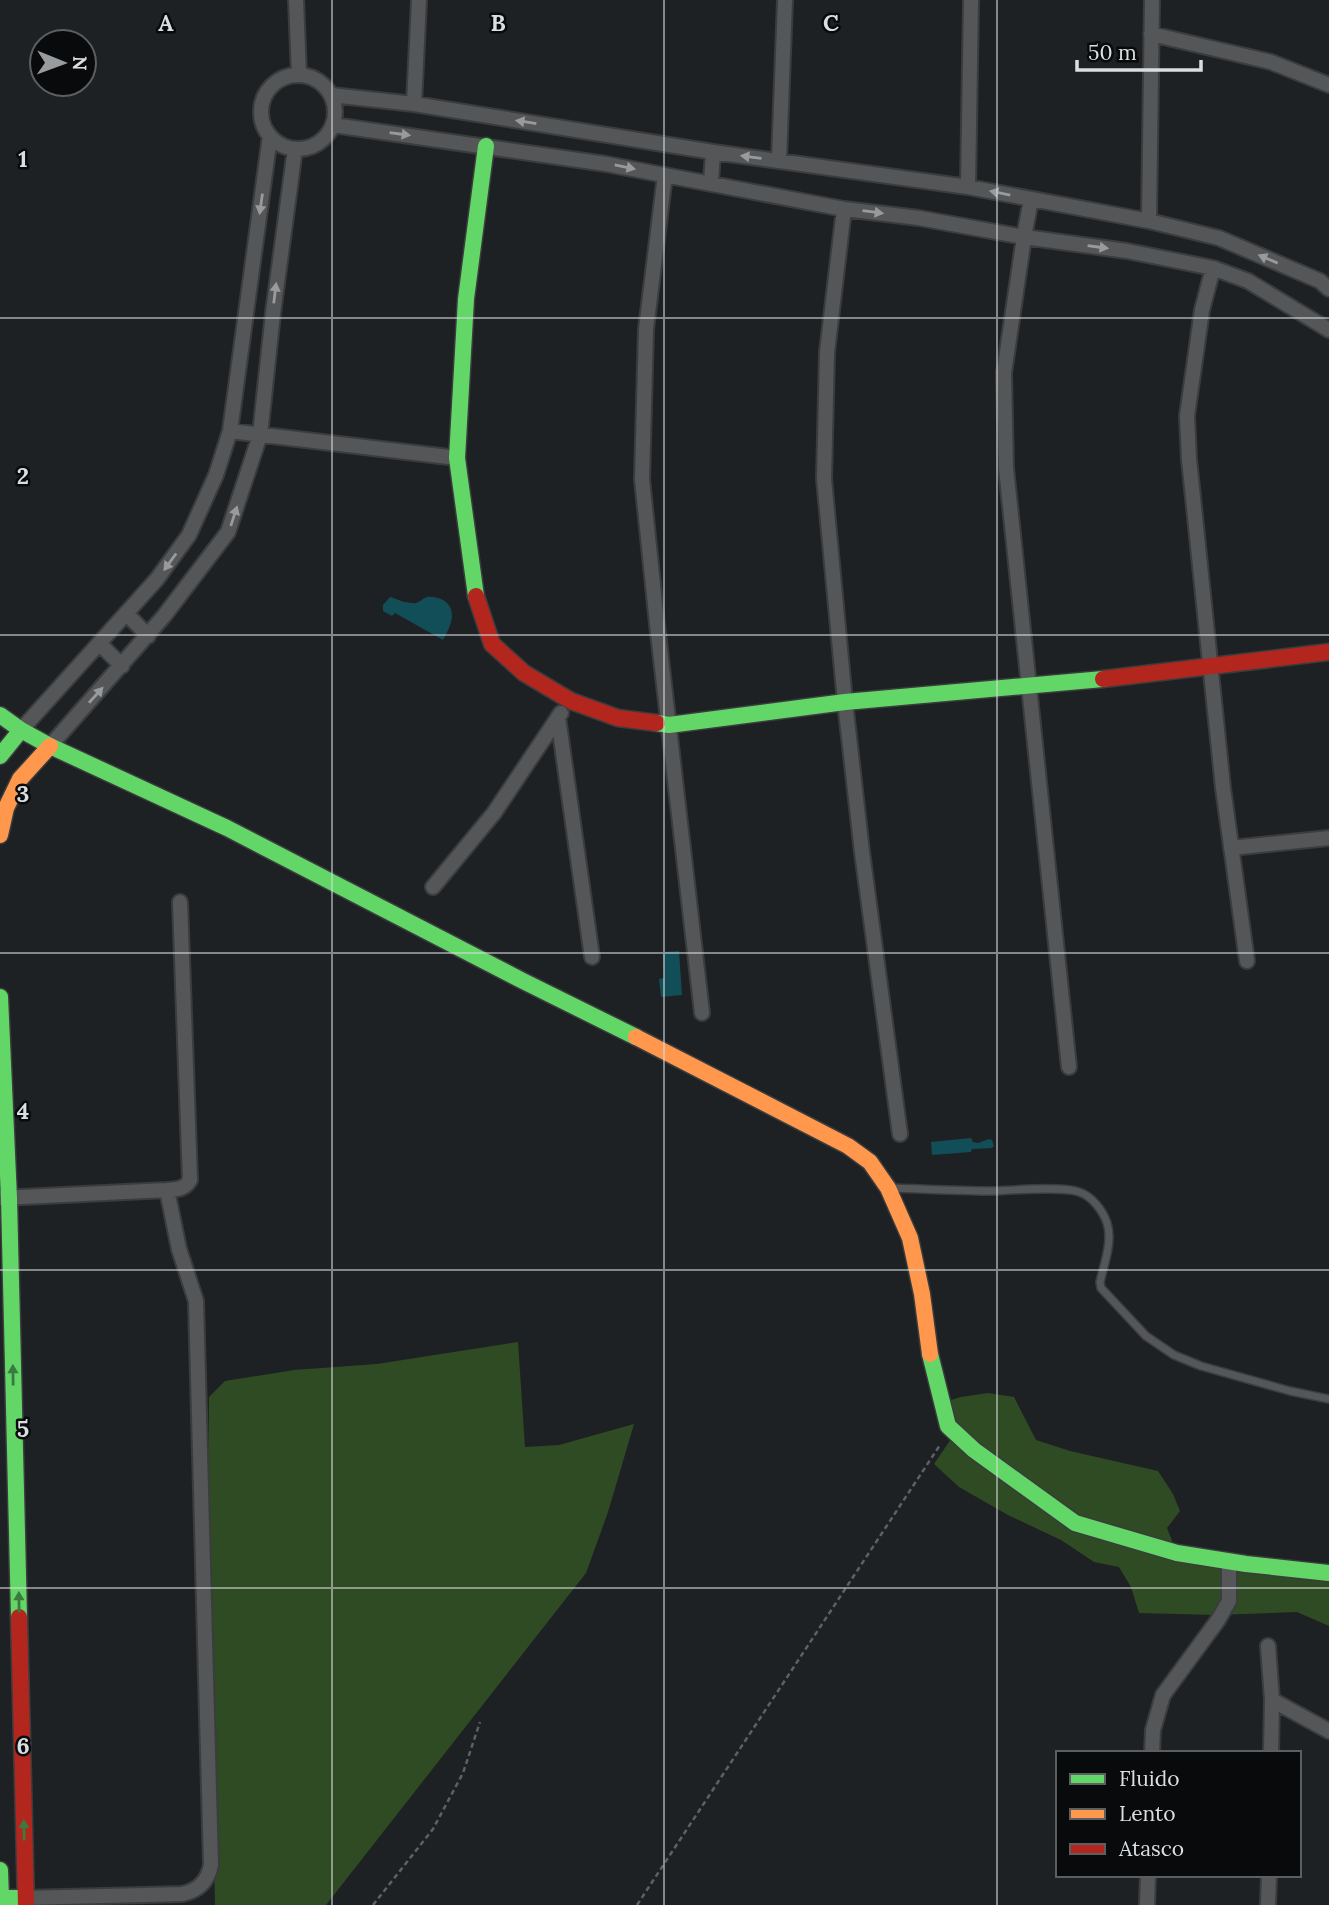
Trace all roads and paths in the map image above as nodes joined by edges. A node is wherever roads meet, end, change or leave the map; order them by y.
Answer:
1 (296, 0) edge
2 (419, 0) edge
3 (785, 0) edge
4 (971, 0) edge
5 (1152, 0) edge
6 (1151, 34) junction
7 (299, 75) junction
8 (1329, 85) edge
9 (331, 95) junction
10 (414, 104) junction
11 (333, 125) junction
12 (270, 136) junction
13 (486, 146) junction
14 (295, 149) junction
15 (713, 152) junction
16 (779, 160) junction
17 (665, 175) junction
18 (711, 182) junction
19 (968, 187) junction
20 (1031, 199) junction
21 (844, 209) junction
22 (1149, 221) junction
23 (1024, 237) junction
24 (1213, 268) junction
25 (1329, 289) edge
26 (1329, 330) edge
27 (230, 431) junction
28 (260, 435) junction
29 (457, 458) junction
30 (126, 613) junction
31 (148, 636) junction
32 (99, 643) junction
33 (1329, 652) edge
34 (122, 666) junction
35 (1211, 667) junction
36 (1028, 687) junction
37 (570, 701) junction
38 (845, 702) junction
39 (0, 715) edge
40 (558, 717) junction
41 (669, 725) junction
42 (21, 730) junction
43 (50, 746) junction
44 (0, 756) edge
45 (0, 835) edge
46 (1329, 838) edge
47 (1231, 848) junction
48 (433, 887) dead end
49 (180, 902) dead end
50 (592, 957) dead end
51 (1247, 961) dead end
52 (0, 997) edge
53 (702, 1013) dead end
54 (1069, 1067) dead end
55 (900, 1134) dead end
56 (888, 1188) junction
57 (167, 1190) junction
58 (5, 1198) edge
59 (6, 1320) edge
60 (1329, 1399) edge
61 (948, 1426) junction
62 (0, 1536) edge
63 (17, 1536) junction
64 (1229, 1561) junction
65 (1329, 1573) edge
66 (1268, 1646) dead end
67 (1272, 1700) junction
68 (480, 1722) dead end
69 (1329, 1731) edge
70 (1152, 1751) edge
71 (1271, 1751) edge
72 (0, 1870) edge
73 (1148, 1877) edge
74 (1269, 1877) edge
75 (0, 1898) edge
76 (26, 1901) edge
77 (373, 1905) edge
78 (637, 1905) edge
79 (1147, 1905) edge
80 (1268, 1905) edge

1 - 7 street
2 - 10 street
3 - 16 street
4 - 19 street
5 - 6 street
6 - 8 street
6 - 22 street
7 - 9 street
7 - 12 street
9 - 10 street
9 - 11 street
15 -> 10 street
11 -> 13 street
11 - 14 street
12 - 14 street
12 -> 27 street
13 -> 17 street
13 - 29 street
28 -> 14 street
16 -> 15 street
15 - 18 street
16 - 19 street
17 - 18 street
17 - 41 street
18 - 21 street
20 -> 19 street
20 - 22 street
20 - 23 street
21 -> 23 street
21 - 38 street
25 -> 22 street
23 -> 24 street
23 - 36 street
24 - 26 street
24 - 35 street
27 - 28 street
27 -> 30 street
28 - 29 street
31 -> 28 street
29 - 37 street
30 - 31 street
30 - 32 street
31 - 34 street
32 - 34 street
32 - 42 street
33 - 35 street
43 -> 34 street
35 - 36 street
35 - 47 street
36 - 38 street
36 - 54 street
37 - 40 street
37 - 41 street
38 - 41 street
38 - 55 street
39 - 42 street
40 - 48 street
40 - 50 street
41 - 53 street
42 - 43 street
42 - 44 street
43 - 45 street
43 - 56 street
46 - 47 street
47 - 51 street
49 - 57 street
52 - 58 street
56 - 60 lane
56 - 61 street
57 - 58 street
57 - 76 street
58 - 59 street
63 -> 59 street
61 - 64 street
61 - 78 path
62 - 63 street
76 -> 63 street
64 - 65 street
64 - 70 street
66 - 67 street
67 - 69 street
67 - 71 street
68 - 77 path
72 - 75 street
73 - 79 street
74 - 80 street
75 - 76 street

